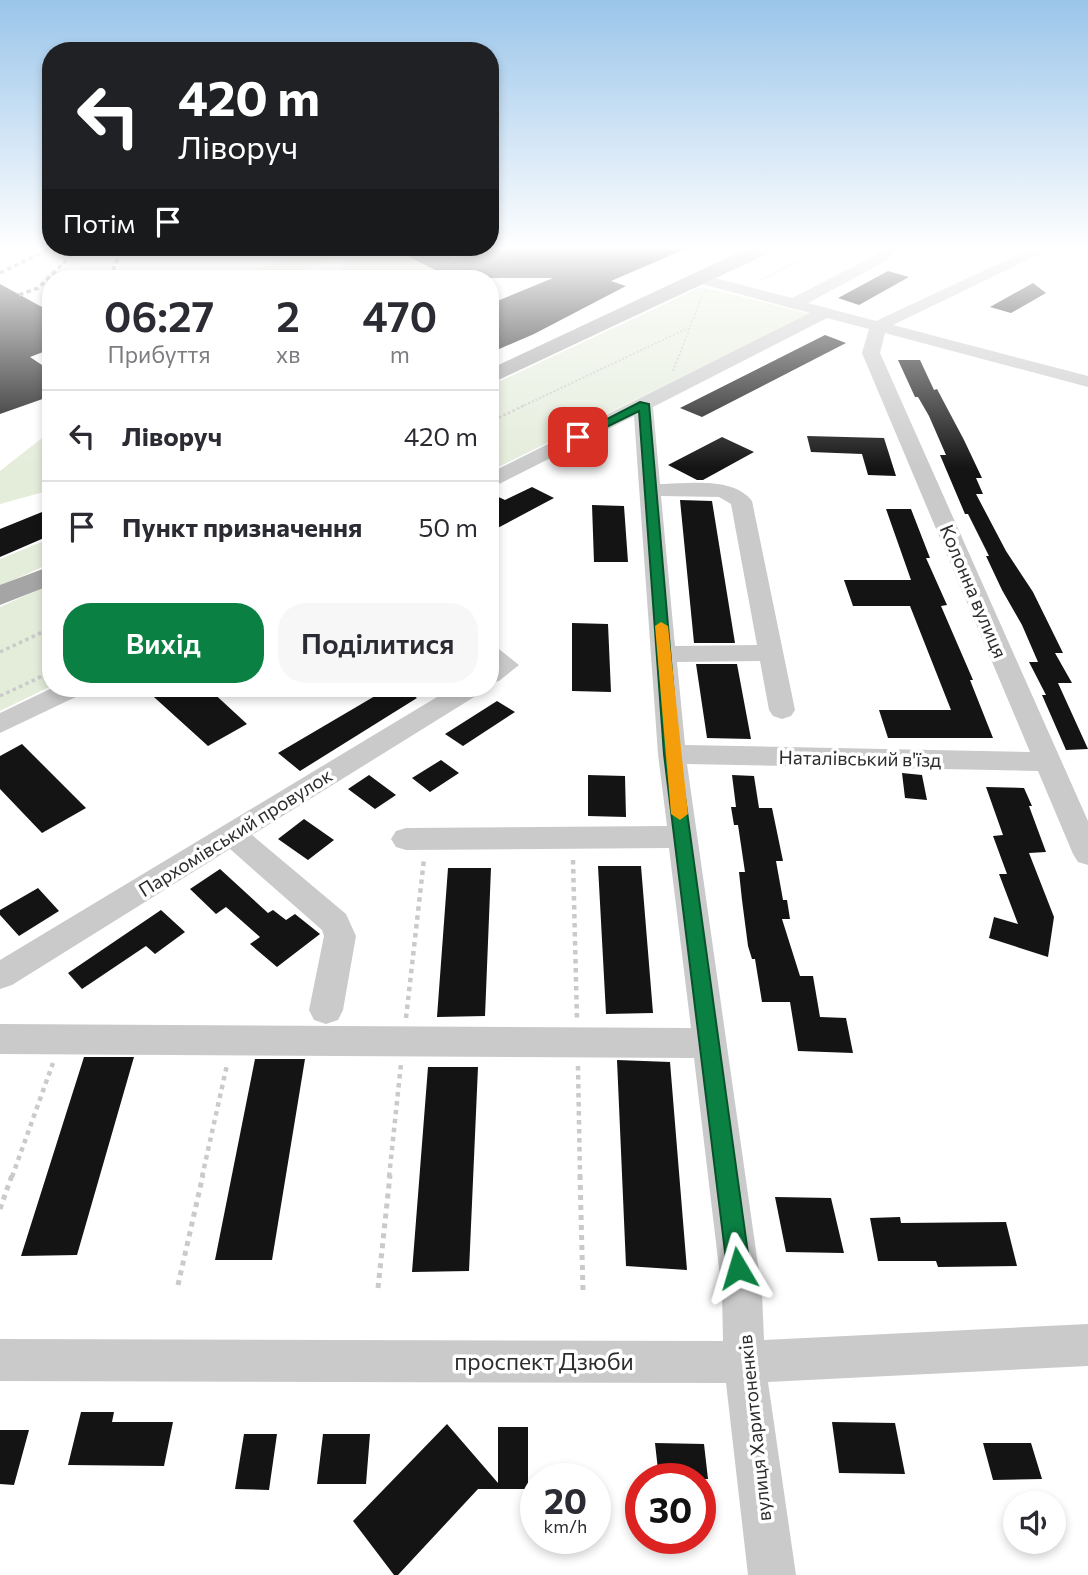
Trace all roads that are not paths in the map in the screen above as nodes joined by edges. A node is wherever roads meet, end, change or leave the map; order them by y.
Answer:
1 (611, 320) edge
2 (809, 320) edge
3 (858, 320) edge
4 (890, 320) edge
5 (878, 326) junction
6 (499, 373) edge
7 (1088, 382) edge
8 (643, 404) junction
9 (499, 476) edge
10 (650, 490) junction
11 (42, 577) edge
12 (0, 596) edge
13 (771, 653) junction
14 (664, 654) junction
15 (55, 697) edge
16 (455, 697) edge
17 (782, 710) dead end
18 (0, 724) edge
19 (672, 754) junction
20 (1048, 762) junction
21 (231, 834) junction
22 (682, 837) junction
23 (416, 839) road end
24 (1088, 854) edge
25 (0, 976) edge
26 (326, 1010) dead end
27 (0, 1039) edge
28 (709, 1043) junction
29 (1088, 1345) edge
30 (0, 1360) edge
31 (744, 1362) junction
32 (772, 1575) edge

1 - 6 main road
2 - 8 street
3 - 5 street
4 - 5 street
5 - 7 street
5 - 20 street, Колонна вулиця
8 - 9 street
8 - 10 street, вулиця Харитоненків
10 - 13 street
10 - 14 street, вулиця Харитоненків
11 - 12 main road
13 - 14 street
13 - 17 street
14 - 19 street, вулиця Харитоненків
15 - 18 street
16 - 21 street, Пархомівський провулок
19 - 20 street, Наталівський в'їзд
19 - 22 street, вулиця Харитоненків
20 - 24 street, Колонна вулиця
21 - 25 street, Пархомівський провулок
21 - 26 street
22 - 23 street
22 - 28 street, вулиця Харитоненків
27 - 28 street
28 - 31 street, вулиця Харитоненків
29 - 31 street, проспект Дзюби
30 - 31 street, проспект Дзюби
31 - 32 street, вулиця Харитоненків

